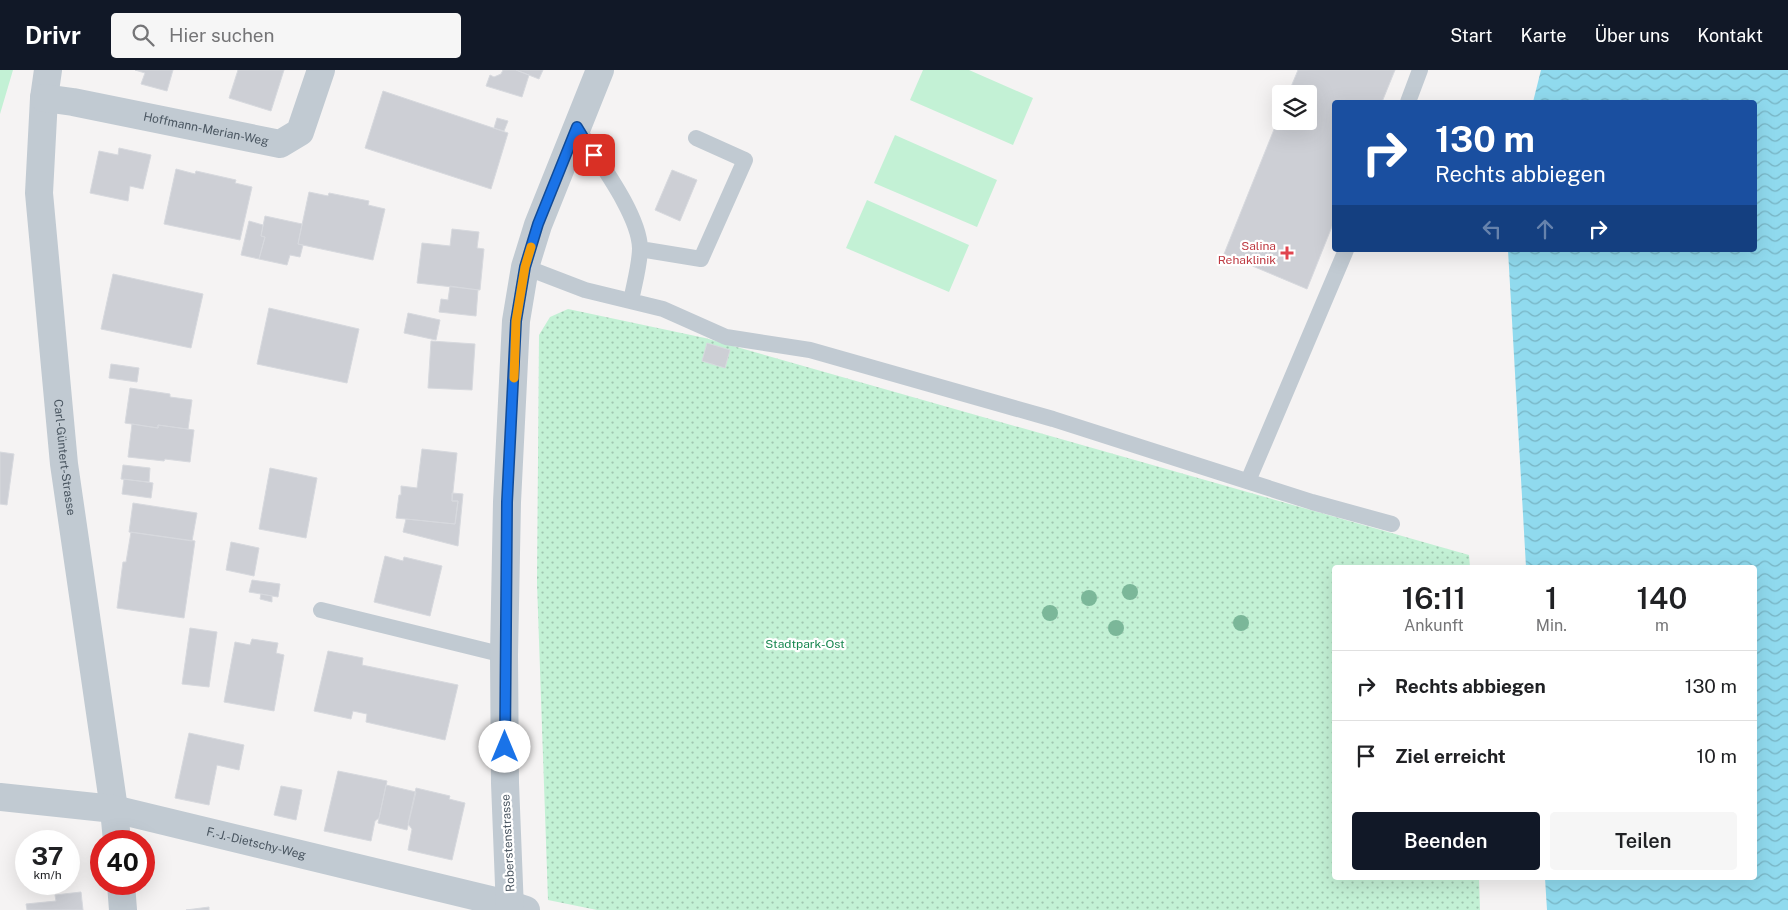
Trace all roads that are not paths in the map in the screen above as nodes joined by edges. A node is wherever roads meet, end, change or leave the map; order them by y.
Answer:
1 (48, 70) edge
2 (321, 70) edge
3 (600, 70) edge
4 (1420, 70) edge
5 (44, 98) junction
6 (1409, 100) edge
7 (577, 127) junction
8 (696, 138) dead end
9 (640, 250) junction
10 (1345, 252) edge
11 (525, 267) junction
12 (631, 301) junction
13 (1248, 482) junction
14 (1392, 524) dead end
15 (321, 610) dead end
16 (504, 655) junction
17 (0, 797) edge
18 (114, 809) junction
19 (116, 830) edge
20 (122, 895) edge
21 (516, 908) edge
22 (123, 910) edge

1 - 5 street, Carl-Güntert-Strasse
2 - 5 street, Hoffmann-Merian-Weg
3 - 7 street, Roberstenstrasse
4 - 6 lane
5 - 18 street, Carl-Güntert-Strasse
7 - 9 lane
7 - 11 street, Roberstenstrasse
8 - 9 lane
9 - 12 lane
10 - 13 lane
11 - 12 lane
11 - 16 street, Roberstenstrasse
12 - 13 lane
13 - 14 lane
15 - 16 lane
16 - 21 street, Roberstenstrasse
17 - 18 street, F.-J.-Dietschy-Weg
18 - 19 street, Carl-Güntert-Strasse
18 - 21 street, F.-J.-Dietschy-Weg
20 - 22 street

